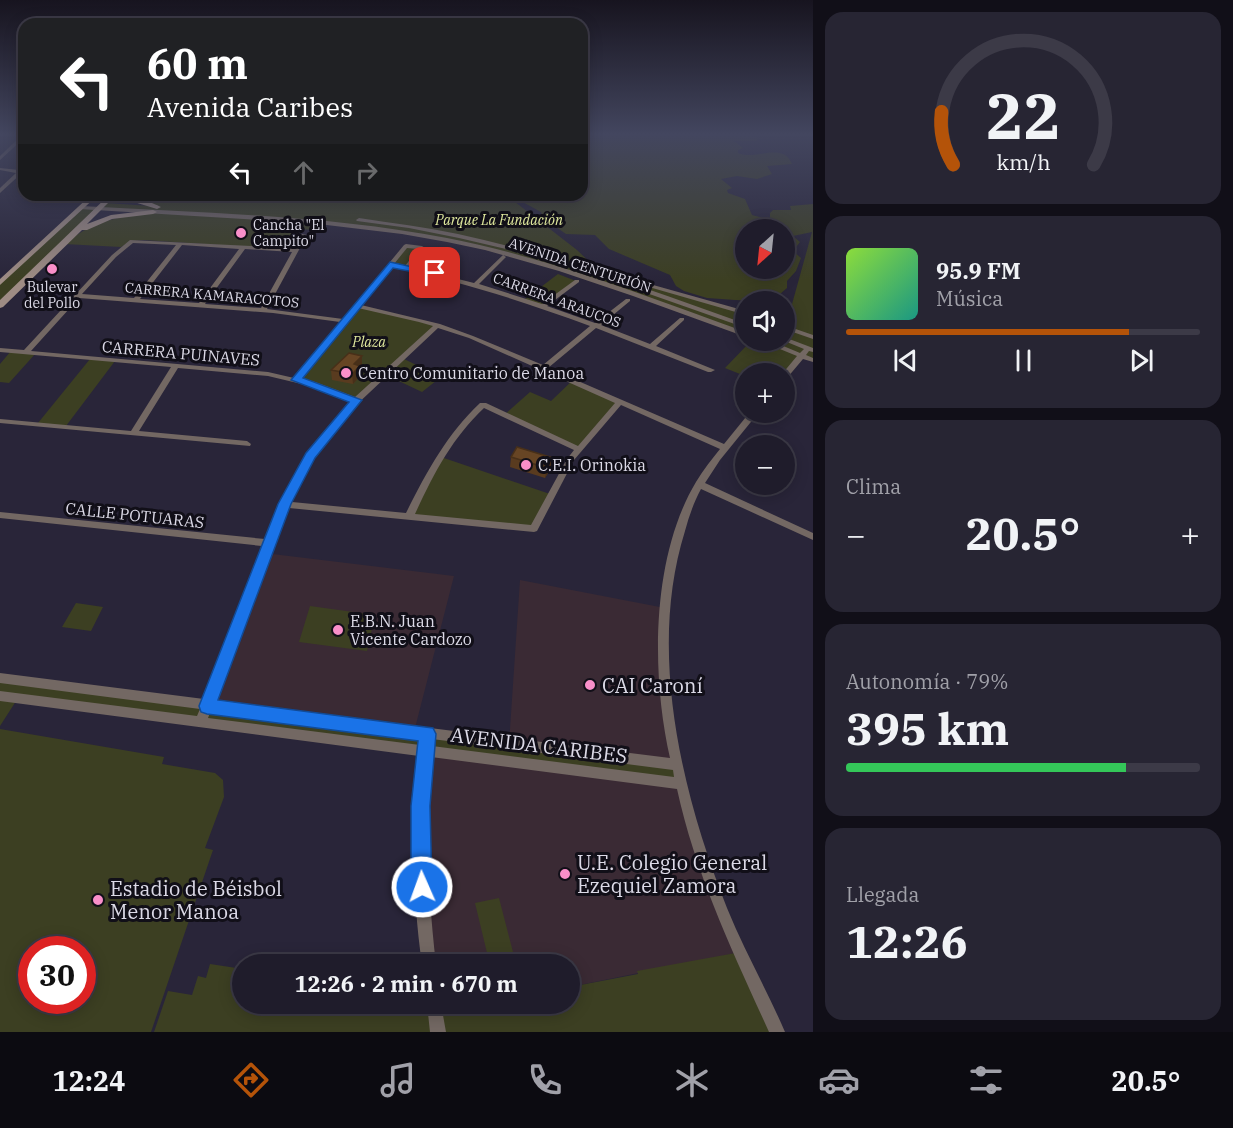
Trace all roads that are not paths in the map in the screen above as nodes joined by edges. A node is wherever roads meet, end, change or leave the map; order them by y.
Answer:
1 (88, 201) edge
2 (107, 201) edge
3 (136, 201) edge
4 (84, 205) junction
5 (102, 206) junction
6 (155, 209) junction
7 (73, 234) junction
8 (303, 235) dead end
9 (181, 243) junction
10 (243, 247) junction
11 (296, 250) junction
12 (503, 258) dead end
13 (390, 265) junction
14 (407, 268) junction
15 (600, 274) junction
16 (577, 281) dead end
17 (0, 283) edge
18 (476, 284) junction
19 (77, 296) junction
20 (136, 300) junction
21 (628, 300) dead end
22 (0, 305) edge
23 (201, 305) junction
24 (357, 306) junction
25 (543, 306) junction
26 (263, 310) junction
27 (735, 310) edge
28 (682, 319) dead end
29 (344, 321) junction
30 (735, 322) edge
31 (438, 325) junction
32 (595, 326) junction
33 (735, 331) edge
34 (795, 331) edge
35 (813, 337) edge
36 (795, 343) edge
37 (651, 347) junction
38 (810, 349) edge
39 (0, 350) edge
40 (789, 351) edge
41 (26, 352) junction
42 (802, 356) junction
43 (813, 360) edge
44 (795, 364) edge
45 (176, 365) junction
46 (544, 368) junction
47 (711, 370) dead end
48 (296, 380) junction
49 (356, 400) junction
50 (621, 401) junction
51 (0, 421) edge
52 (746, 423) edge
53 (134, 434) junction
54 (248, 444) dead end
55 (726, 448) junction
56 (578, 449) junction
57 (699, 484) junction
58 (284, 504) junction
59 (0, 515) edge
60 (409, 516) junction
61 (813, 537) edge
62 (268, 543) junction
63 (0, 678) edge
64 (0, 696) edge
65 (207, 706) junction
66 (201, 722) junction
67 (427, 734) junction
68 (425, 751) junction
69 (676, 765) junction
70 (681, 784) junction
71 (428, 954) edge
72 (435, 1014) edge
73 (438, 1032) edge
74 (777, 1032) edge

1 - 4 main road
2 - 5 main road
3 - 6 main road
4 - 5 street, AVENIDA CENTURIÓN
4 - 17 main road
5 - 6 street, AVENIDA CENTURIÓN
5 - 7 main road
6 - 7 main road
6 - 15 street, AVENIDA CENTURIÓN
6 - 33 street, AVENIDA CENTURIÓN
7 - 22 main road
8 - 11 street
9 - 10 street
9 - 19 street
9 - 20 street
10 - 11 street
10 - 23 street
11 - 26 street
12 - 18 street
13 - 14 street, CARRERA ARAUCOS
13 - 14 street
13 - 24 street
14 - 18 street, CARRERA ARAUCOS
15 - 27 street
15 - 30 street, AVENIDA CENTURIÓN
16 - 25 street
18 - 25 street, CARRERA ARAUCOS
19 - 20 street, CARRERA KAMARACOTOS
19 - 41 street
20 - 23 street, CARRERA KAMARACOTOS
21 - 32 street
23 - 26 street, CARRERA KAMARACOTOS
24 - 29 street
24 - 31 street
25 - 32 street, CARRERA ARAUCOS
26 - 29 street, CARRERA KAMARACOTOS
28 - 37 street
29 - 48 street
31 - 46 street
31 - 49 street
32 - 37 street, CARRERA ARAUCOS
32 - 46 street
34 - 35 street
36 - 38 street
37 - 47 street, CARRERA ARAUCOS
38 - 42 street
39 - 41 street, CARRERA PUINAVES
40 - 42 street
41 - 45 street, CARRERA PUINAVES
42 - 43 street
42 - 44 street
45 - 48 street, CARRERA PUINAVES
45 - 53 street
46 - 50 street
48 - 49 street, CARRERA PUINAVES
49 - 58 street
50 - 55 street
50 - 56 street
51 - 53 street
52 - 55 street
53 - 54 street
55 - 57 street
56 - 60 street
56 - 60 street
57 - 61 street
57 - 69 street
58 - 60 street
58 - 62 street
59 - 62 street, CALLE POTUARAS
62 - 65 street
63 - 65 street, AVENIDA CARIBES
64 - 66 street, AVENIDA CARIBES
65 - 66 street
65 - 67 street, AVENIDA CARIBES
66 - 68 street, AVENIDA CARIBES
67 - 68 street
67 - 69 street, AVENIDA CARIBES
68 - 70 street, AVENIDA CARIBES
68 - 71 street
69 - 70 street
70 - 74 street
72 - 73 street

